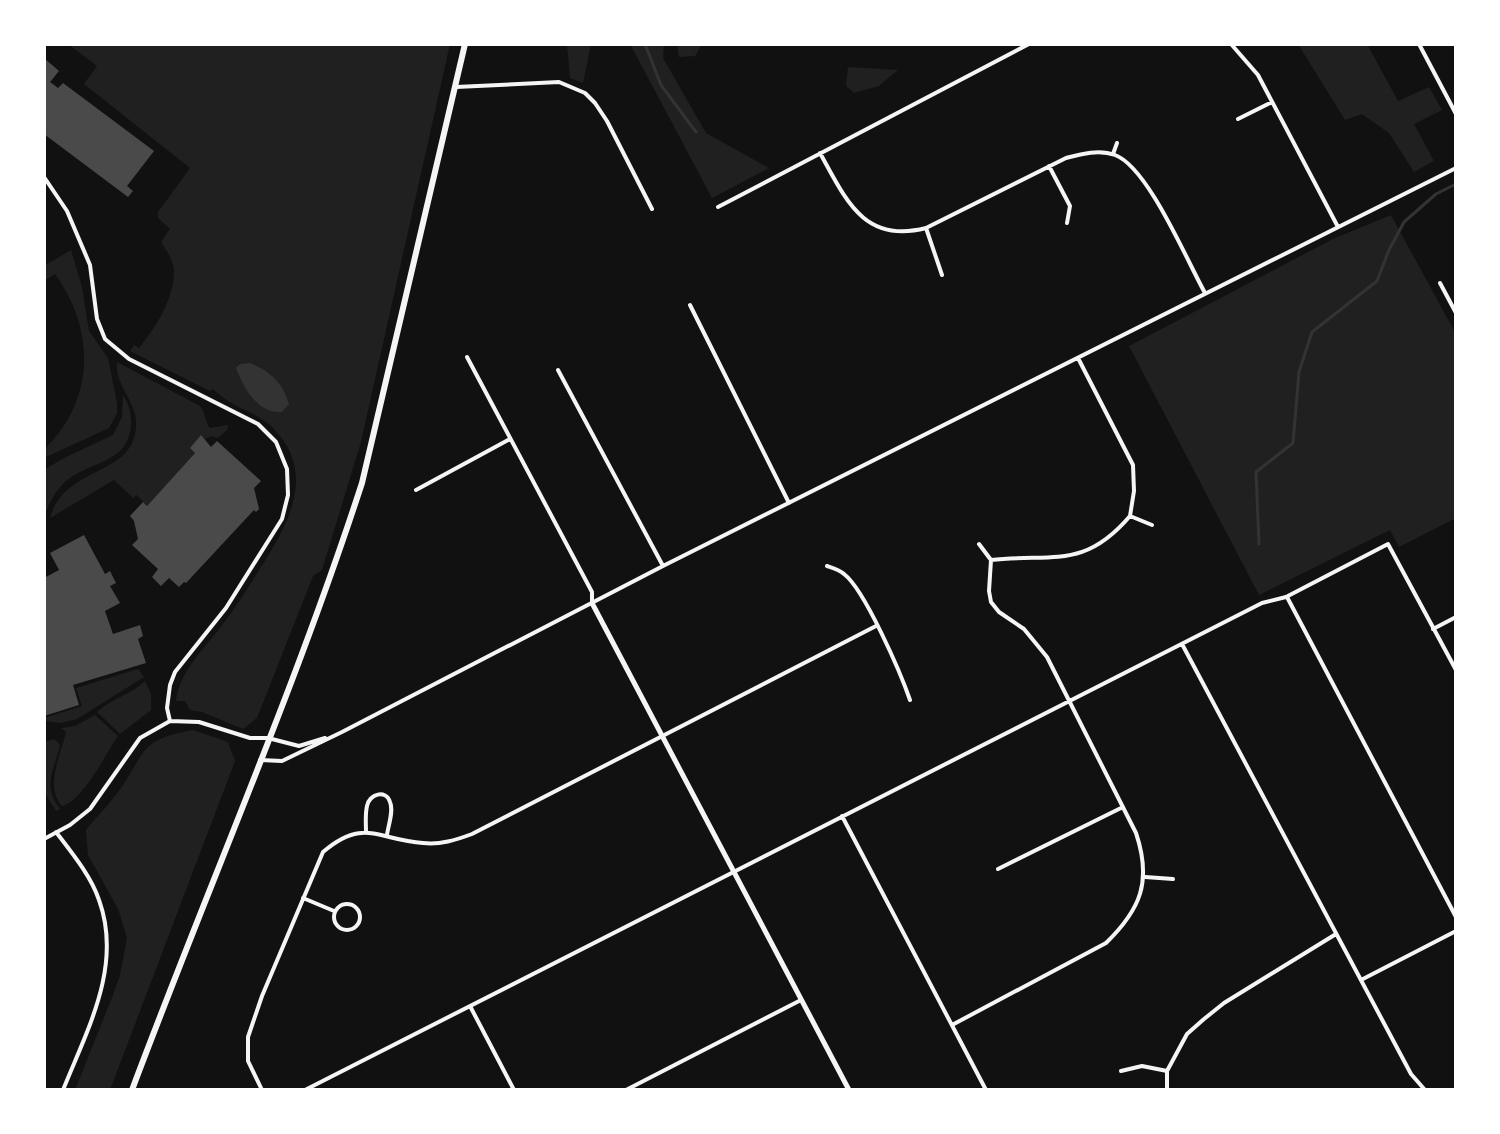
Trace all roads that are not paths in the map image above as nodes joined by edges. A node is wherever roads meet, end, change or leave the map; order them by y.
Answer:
1 (465, 44) edge
2 (1029, 44) edge
3 (1231, 44) edge
4 (1419, 44) edge
5 (456, 87) junction
6 (1272, 102) junction
7 (1456, 114) edge
8 (1238, 119) dead end
9 (1117, 143) dead end
10 (820, 153) junction
11 (1113, 154) junction
12 (1049, 166) junction
13 (1456, 168) edge
14 (44, 177) edge
15 (718, 207) dead end
16 (652, 209) dead end
17 (1067, 223) dead end
18 (1338, 227) junction
19 (926, 228) junction
20 (942, 275) dead end
21 (1440, 283) dead end
22 (1205, 293) junction
23 (690, 305) dead end
24 (1456, 313) edge
25 (467, 357) dead end
26 (1078, 358) junction
27 (558, 370) dead end
28 (510, 439) junction
29 (416, 490) dead end
30 (789, 503) junction
31 (1130, 516) junction
32 (1152, 525) dead end
33 (979, 544) dead end
34 (991, 560) junction
35 (663, 566) junction
36 (827, 566) dead end
37 (1286, 597) junction
38 (592, 603) junction
39 (1456, 617) edge
40 (876, 626) junction
41 (1433, 629) junction
42 (1182, 644) junction
43 (1456, 670) edge
44 (910, 700) dead end
45 (1071, 702) junction
46 (170, 721) junction
47 (342, 732) junction
48 (662, 736) junction
49 (268, 738) junction
50 (260, 760) junction
51 (1123, 807) junction
52 (842, 816) junction
53 (56, 832) junction
54 (366, 832) junction
55 (387, 835) junction
56 (44, 839) edge
57 (998, 869) dead end
58 (734, 870) junction
59 (1145, 877) junction
60 (1173, 879) dead end
61 (303, 898) junction
62 (335, 911) junction
63 (1456, 917) edge
64 (1456, 931) edge
65 (1336, 934) junction
66 (1361, 980) junction
67 (801, 1000) junction
68 (470, 1006) junction
69 (952, 1025) junction
70 (1121, 1071) dead end
71 (1167, 1071) junction
72 (63, 1090) edge
73 (132, 1090) edge
74 (262, 1090) edge
75 (305, 1090) edge
76 (514, 1090) edge
77 (626, 1090) edge
78 (849, 1090) edge
79 (986, 1090) edge
80 (1167, 1090) edge
81 (1425, 1090) edge

1 - 5 main road
2 - 10 street
3 - 6 street
4 - 7 street
5 - 16 street
5 - 49 main road
6 - 8 street
6 - 18 street
9 - 11 street
10 - 15 street
10 - 19 street
11 - 12 street
11 - 22 street
12 - 17 street
12 - 19 street
13 - 18 street
14 - 46 street
18 - 22 street
19 - 20 street
21 - 24 street
22 - 26 street
23 - 30 street
25 - 28 street
26 - 30 street
26 - 31 street
27 - 35 street
28 - 29 street
28 - 38 street
30 - 35 street
31 - 32 street
31 - 34 street
33 - 34 street
34 - 45 street
35 - 38 street
36 - 40 street
37 - 41 street
37 - 42 street
37 - 63 street
38 - 47 street
38 - 48 street
39 - 41 street
40 - 44 street
40 - 48 street
41 - 43 street
42 - 45 street
42 - 65 street
45 - 51 street
45 - 52 street
46 - 49 street
46 - 53 street
47 - 49 street
47 - 50 street
48 - 55 street
48 - 58 street
49 - 50 main road
50 - 73 main road
51 - 57 street
51 - 59 street
52 - 58 street
52 - 69 street
53 - 56 street
53 - 72 street
54 - 55 street
54 - 55 street
54 - 61 street
58 - 67 street
58 - 68 street
59 - 60 street
59 - 69 street
61 - 62 street
61 - 74 street
62 - 62 street
64 - 66 street
65 - 66 street
65 - 71 street
66 - 81 street
67 - 77 street
67 - 78 street
68 - 75 street
68 - 76 street
69 - 79 street
70 - 71 street
71 - 80 street

